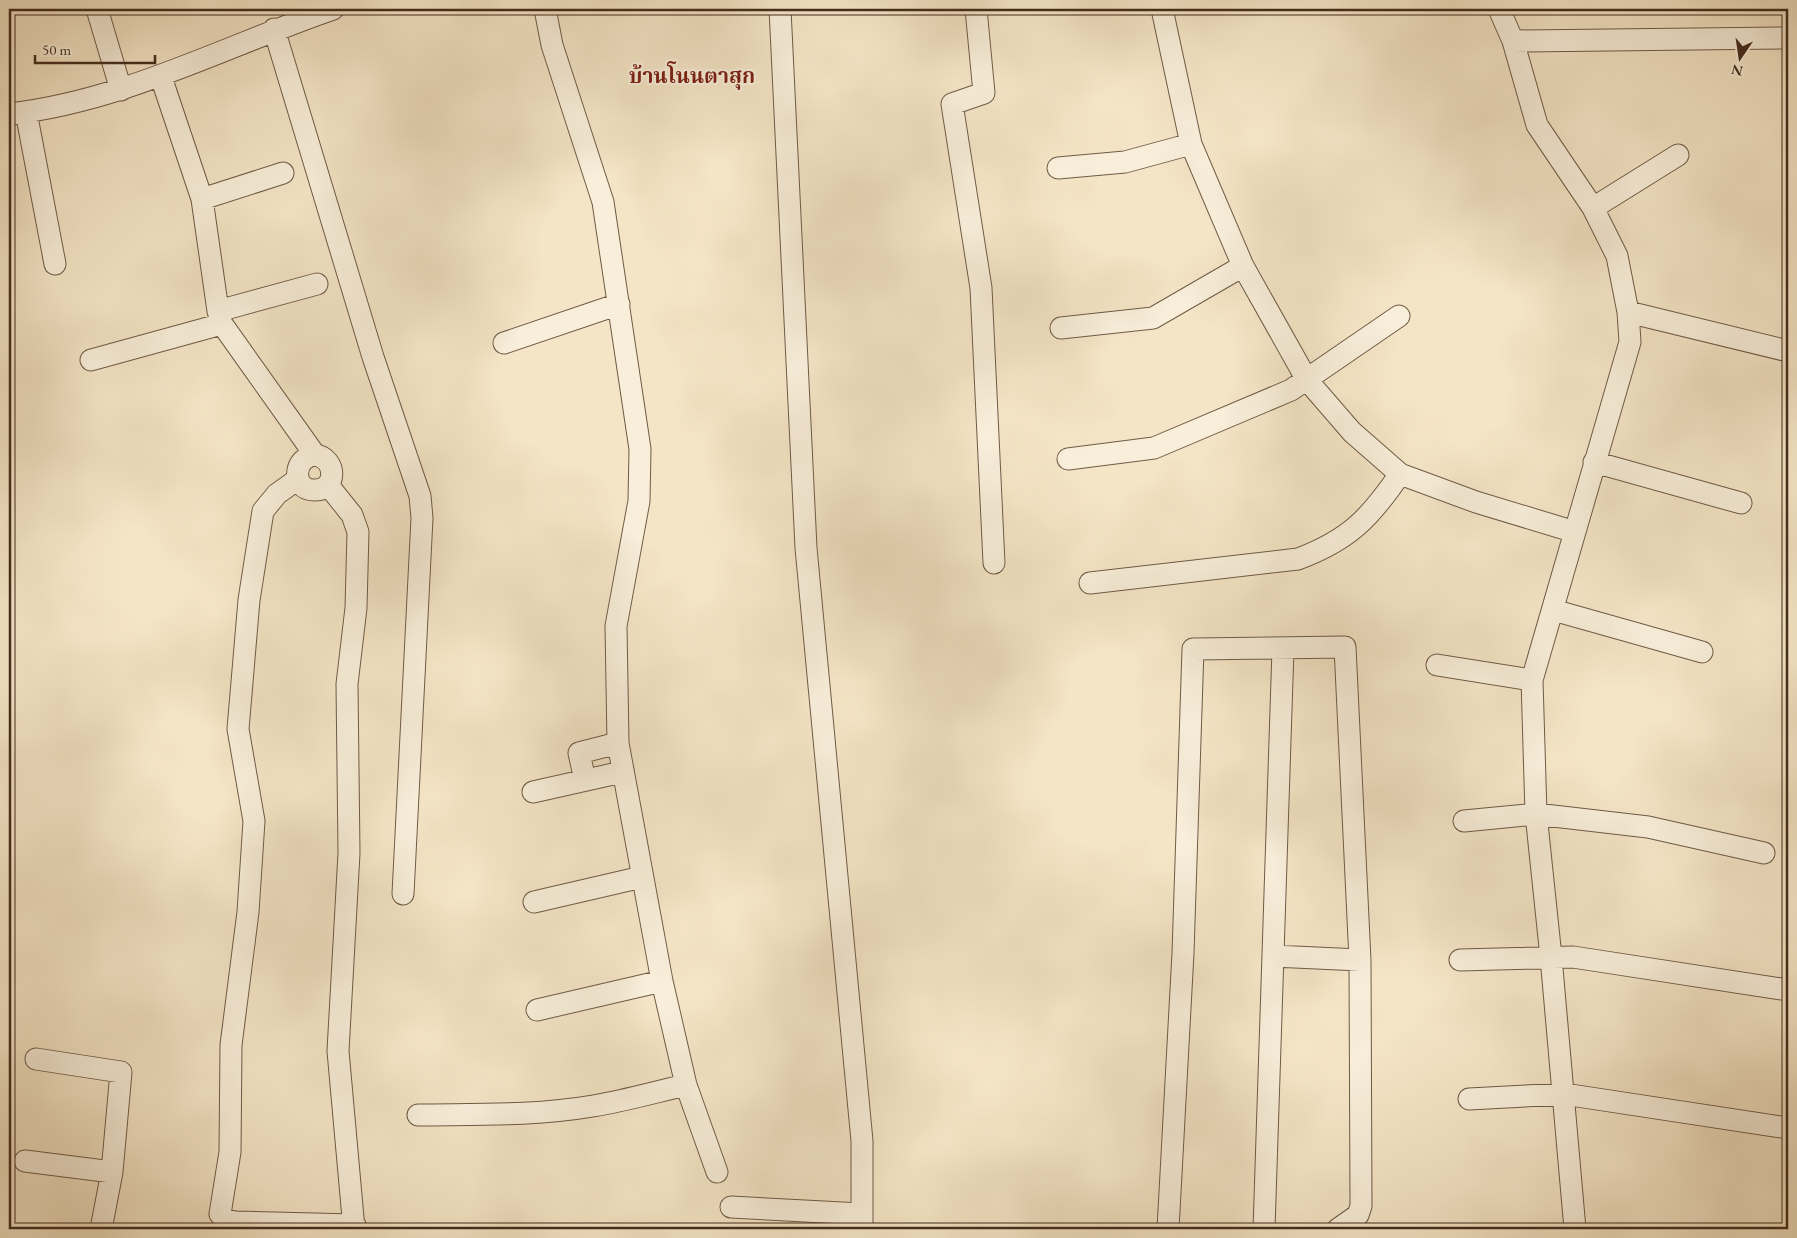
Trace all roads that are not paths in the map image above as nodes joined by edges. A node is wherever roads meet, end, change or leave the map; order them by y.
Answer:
1 (97, 9) edge
2 (333, 9) edge
3 (545, 9) edge
4 (780, 9) edge
5 (976, 9) edge
6 (1162, 9) edge
7 (1500, 9) edge
8 (274, 29) junction
9 (1788, 38) edge
10 (1513, 41) junction
11 (161, 77) junction
12 (121, 90) junction
13 (18, 113) edge
14 (1191, 144) junction
15 (1678, 155) dead end
16 (1058, 168) dead end
17 (283, 173) dead end
18 (202, 199) junction
19 (1593, 208) junction
20 (55, 264) dead end
21 (1243, 266) junction
22 (317, 284) dead end
23 (619, 304) junction
24 (1628, 312) junction
25 (1399, 316) dead end
26 (220, 318) junction
27 (1061, 328) dead end
28 (504, 343) dead end
29 (1788, 351) edge
30 (91, 360) dead end
31 (1308, 380) junction
32 (315, 455) junction
33 (1068, 458) dead end
34 (1594, 462) junction
35 (1400, 474) junction
36 (298, 479) junction
37 (328, 485) junction
38 (1742, 503) dead end
39 (1576, 532) junction
40 (994, 563) dead end
41 (1090, 583) dead end
42 (1553, 610) junction
43 (1283, 649) junction
44 (1702, 652) dead end
45 (1437, 665) dead end
46 (1532, 680) junction
47 (618, 744) junction
48 (622, 772) junction
49 (585, 780) junction
50 (533, 792) dead end
51 (1536, 814) junction
52 (1464, 821) dead end
53 (1764, 853) dead end
54 (642, 878) junction
55 (403, 894) dead end
56 (534, 902) dead end
57 (1273, 956) junction
58 (1551, 957) junction
59 (1360, 960) junction
60 (1460, 960) dead end
61 (662, 981) junction
62 (1788, 990) edge
63 (537, 1010) dead end
64 (36, 1059) dead end
65 (686, 1085) junction
66 (1564, 1094) junction
67 (1469, 1099) dead end
68 (418, 1115) dead end
69 (1788, 1128) edge
70 (25, 1161) dead end
71 (112, 1172) junction
72 (717, 1172) dead end
73 (731, 1207) dead end
74 (862, 1222) edge
75 (355, 1227) edge
76 (101, 1229) edge
77 (1168, 1229) edge
78 (1264, 1229) edge
79 (1338, 1229) edge
80 (1575, 1229) edge

1 - 12 street
2 - 8 street
3 - 23 street
4 - 74 street
5 - 40 street
6 - 14 street
7 - 10 street
8 - 11 street
8 - 55 street
9 - 10 street
10 - 19 street
11 - 12 street
11 - 18 street
12 - 13 street
13 - 20 street
14 - 16 street
14 - 21 street
15 - 19 street
17 - 18 street
18 - 26 street
19 - 24 street
21 - 27 street
21 - 31 street
22 - 26 street
23 - 28 street
23 - 47 street
24 - 29 street
24 - 34 street
25 - 31 street
26 - 30 street
26 - 32 street
31 - 33 street
31 - 35 street
32 - 36 street
32 - 37 street
34 - 38 street
34 - 39 street
35 - 39 street
35 - 41 street
36 - 37 street
36 - 75 street
37 - 75 street
39 - 42 street
42 - 44 street
42 - 46 street
43 - 57 street
43 - 59 street
43 - 77 street
45 - 46 street
46 - 51 street
47 - 48 street
47 - 49 street
48 - 49 street
48 - 54 street
49 - 50 street
51 - 52 street
51 - 53 street
51 - 58 street
54 - 56 street
54 - 61 street
57 - 59 street
57 - 78 street
58 - 60 street
58 - 62 street
58 - 66 street
59 - 79 street
61 - 63 street
61 - 65 street
64 - 71 street
65 - 68 street
65 - 72 street
66 - 67 street
66 - 69 street
66 - 80 street
70 - 71 street
71 - 76 street
73 - 74 street

